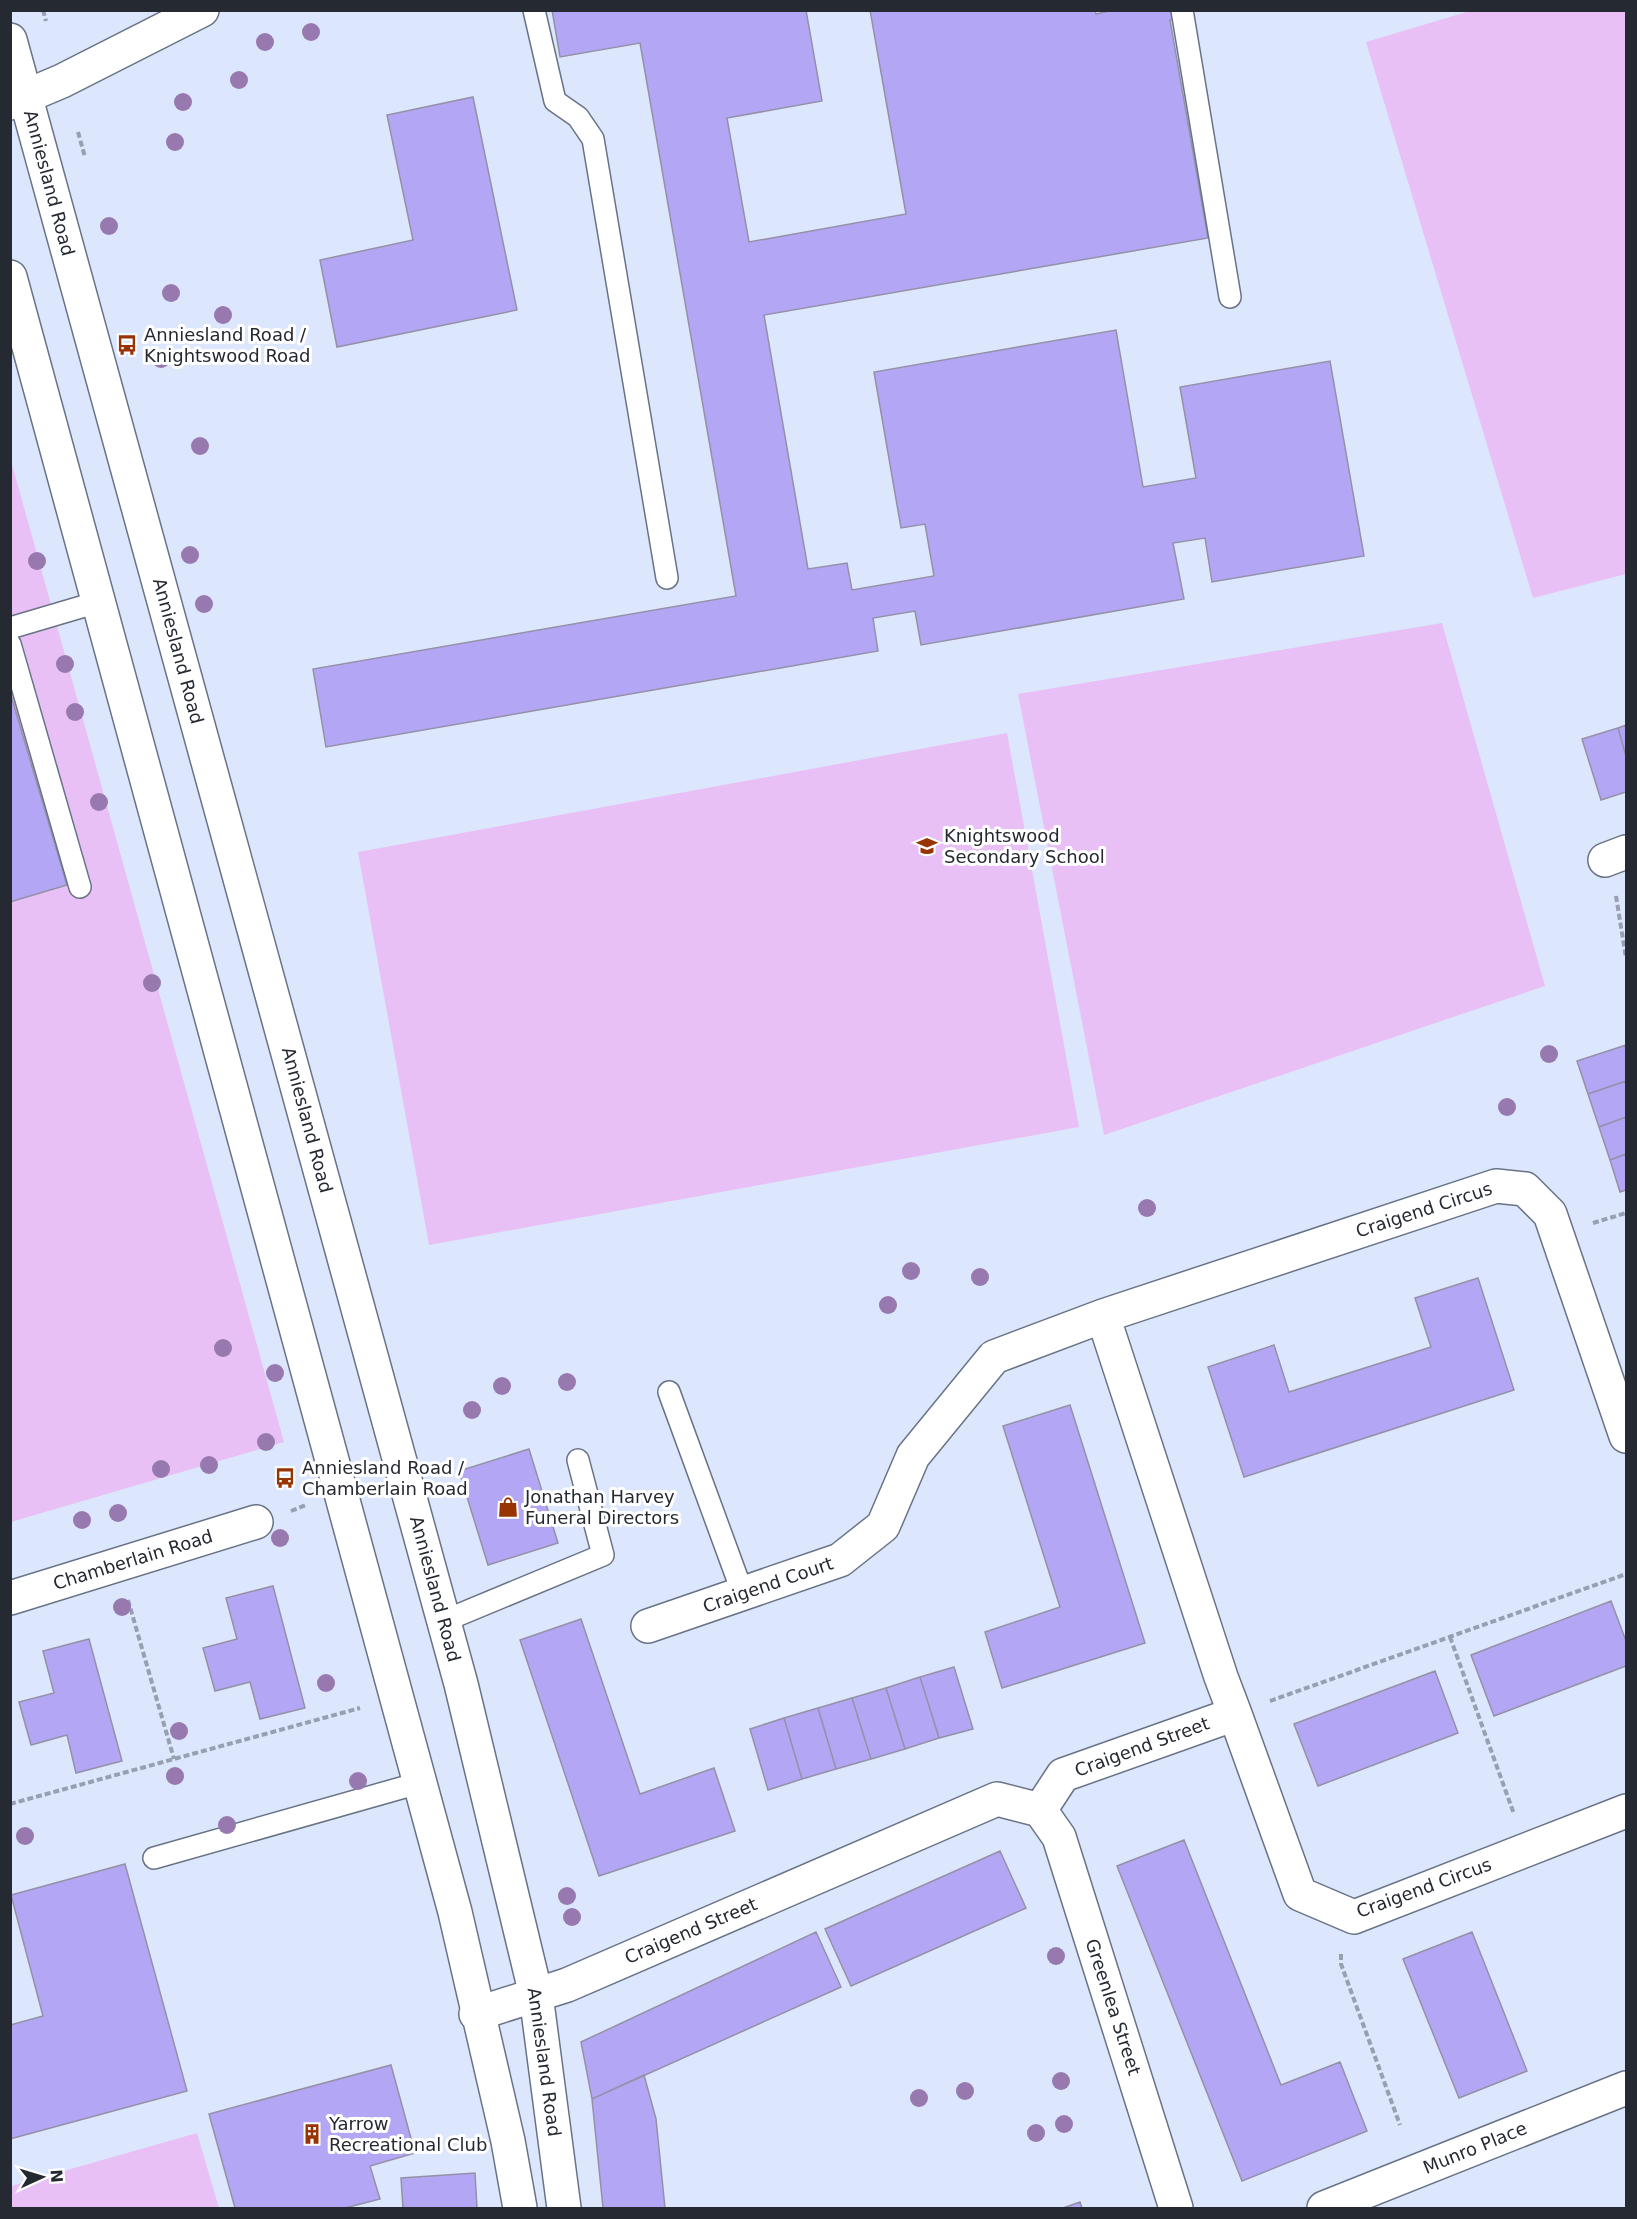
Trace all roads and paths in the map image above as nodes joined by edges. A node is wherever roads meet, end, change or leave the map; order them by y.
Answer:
1 (202, 10) edge
2 (534, 10) edge
3 (1182, 10) edge
4 (10, 39) edge
5 (18, 100) edge
6 (10, 277) edge
7 (1230, 297) dead end
8 (667, 578) dead end
9 (98, 602) junction
10 (10, 628) edge
11 (10, 644) edge
12 (1616, 856) edge
13 (80, 887) dead end
14 (1626, 958) edge
15 (1103, 1316) junction
16 (669, 1392) dead end
17 (1626, 1436) edge
18 (578, 1460) dead end
19 (339, 1494) junction
20 (256, 1522) joint
21 (118, 1565) junction
22 (1626, 1574) edge
23 (743, 1594) junction
24 (10, 1598) edge
25 (444, 1621) junction
26 (648, 1626) dead end
27 (1450, 1637) junction
28 (395, 1698) junction
29 (1235, 1714) junction
30 (174, 1759) junction
31 (419, 1783) junction
32 (10, 1804) edge
33 (1040, 1810) junction
34 (1626, 1811) edge
35 (1527, 1850) junction
36 (154, 1858) dead end
37 (1340, 1911) junction
38 (536, 1995) junction
39 (477, 2014) junction
40 (1626, 2088) edge
41 (1400, 2125) dead end
42 (520, 2208) edge
43 (564, 2208) edge
44 (1176, 2208) edge
45 (1324, 2208) edge

1 - 5 street
2 - 8 lane
3 - 7 lane
4 - 5 street, Anniesland Road
5 - 25 street, Anniesland Road
6 - 9 street
9 - 10 lane
9 - 19 street
11 - 13 lane
12 - 14 path
15 - 17 street, Craigend Circus
15 - 23 street, Craigend Court
15 - 29 street
16 - 23 lane
18 - 25 lane
19 - 20 path
19 - 28 street
20 - 21 street, Chamberlain Road
21 - 24 street, Chamberlain Road
21 - 30 path
22 - 27 path
23 - 26 street, Craigend Court
25 - 38 street, Anniesland Road
27 - 29 path
27 - 35 path
28 - 30 path
28 - 31 street
29 - 33 street, Craigend Street
29 - 37 street, Craigend Circus
30 - 32 path
31 - 36 lane
31 - 39 street
33 - 38 street, Craigend Street
33 - 44 street, Greenlea Street
34 - 35 street, Craigend Circus
35 - 37 street, Craigend Circus
37 - 41 path
38 - 39 street, Craigend Street
38 - 43 street, Anniesland Road
39 - 42 street
40 - 45 street, Munro Place

